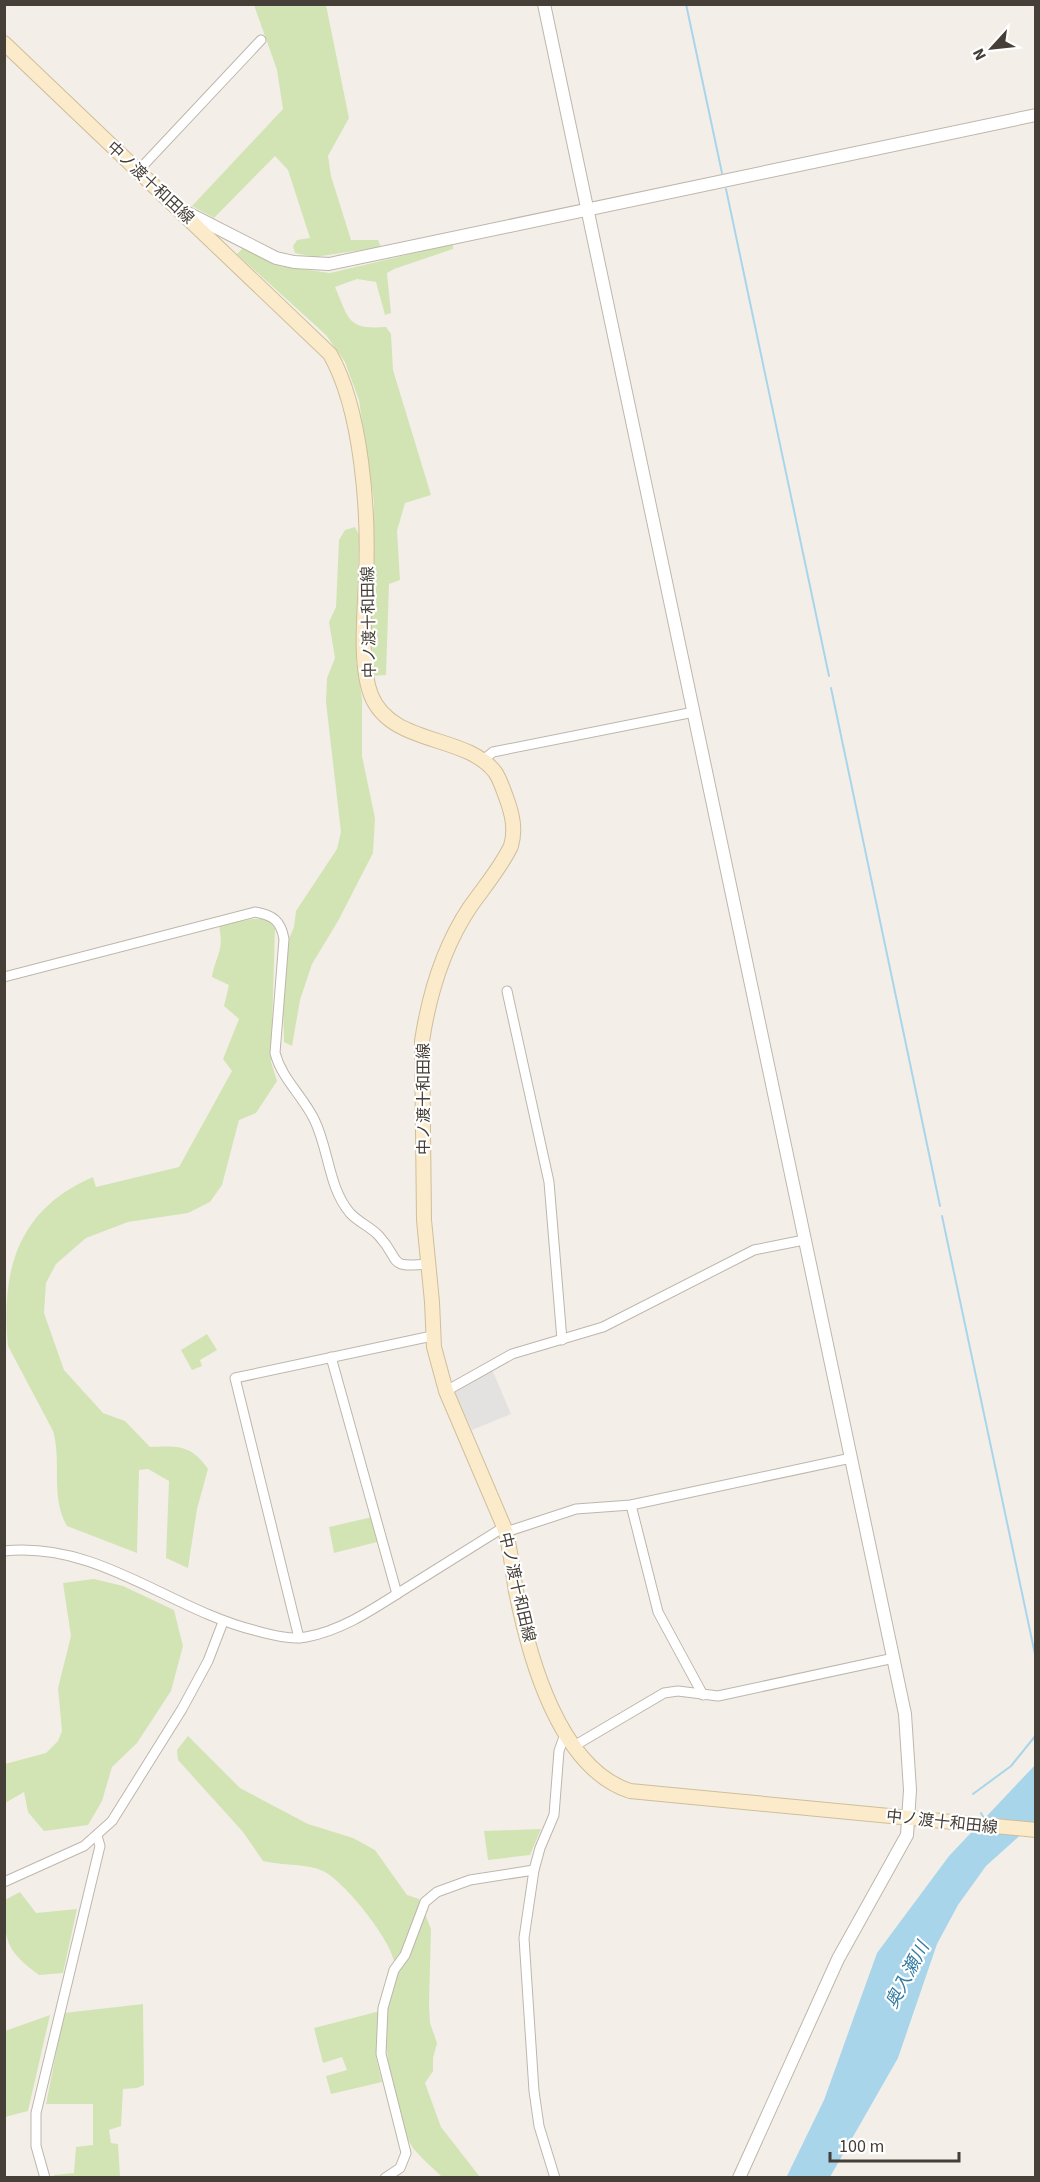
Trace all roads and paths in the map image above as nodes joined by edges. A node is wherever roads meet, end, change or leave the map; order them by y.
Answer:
1 (544, 4) edge
2 (261, 40) dead end
3 (4, 43) edge
4 (1035, 115) edge
5 (138, 171) junction
6 (174, 206) junction
7 (587, 210) junction
8 (694, 712) junction
9 (482, 761) junction
10 (4, 977) edge
11 (507, 991) dead end
12 (804, 1240) junction
13 (428, 1264) junction
14 (432, 1336) junction
15 (562, 1340) junction
16 (331, 1357) junction
17 (446, 1391) junction
18 (852, 1458) junction
19 (631, 1505) junction
20 (505, 1530) junction
21 (4, 1551) edge
22 (397, 1594) junction
23 (223, 1622) junction
24 (299, 1638) junction
25 (894, 1658) junction
26 (703, 1695) junction
27 (570, 1740) junction
28 (910, 1818) junction
29 (1035, 1830) edge
30 (97, 1836) junction
31 (534, 1870) junction
32 (4, 1882) edge
33 (45, 2178) edge
34 (385, 2178) edge
35 (555, 2178) edge
36 (739, 2178) edge

1 - 7 street
2 - 5 street
3 - 5 main road, 中ノ渡十和田線
4 - 7 street
5 - 6 main road, 中ノ渡十和田線
6 - 7 street
6 - 9 main road, 中ノ渡十和田線
7 - 8 street
8 - 9 street
8 - 12 street
9 - 13 main road, 中ノ渡十和田線
10 - 13 street
11 - 15 street
12 - 15 street
12 - 18 street
13 - 14 main road, 中ノ渡十和田線
14 - 16 street
14 - 17 main road, 中ノ渡十和田線
15 - 17 street
16 - 22 street
16 - 24 street
17 - 20 main road, 中ノ渡十和田線
18 - 19 street
18 - 25 street
19 - 20 street
19 - 26 street
20 - 22 street
20 - 27 main road, 中ノ渡十和田線
21 - 23 street
22 - 24 street
23 - 24 street
23 - 30 street
25 - 26 street
25 - 28 street
26 - 27 street
27 - 28 main road, 中ノ渡十和田線
27 - 31 street
28 - 29 main road, 中ノ渡十和田線
28 - 36 street
30 - 32 street
30 - 33 street
31 - 34 street
31 - 35 street

